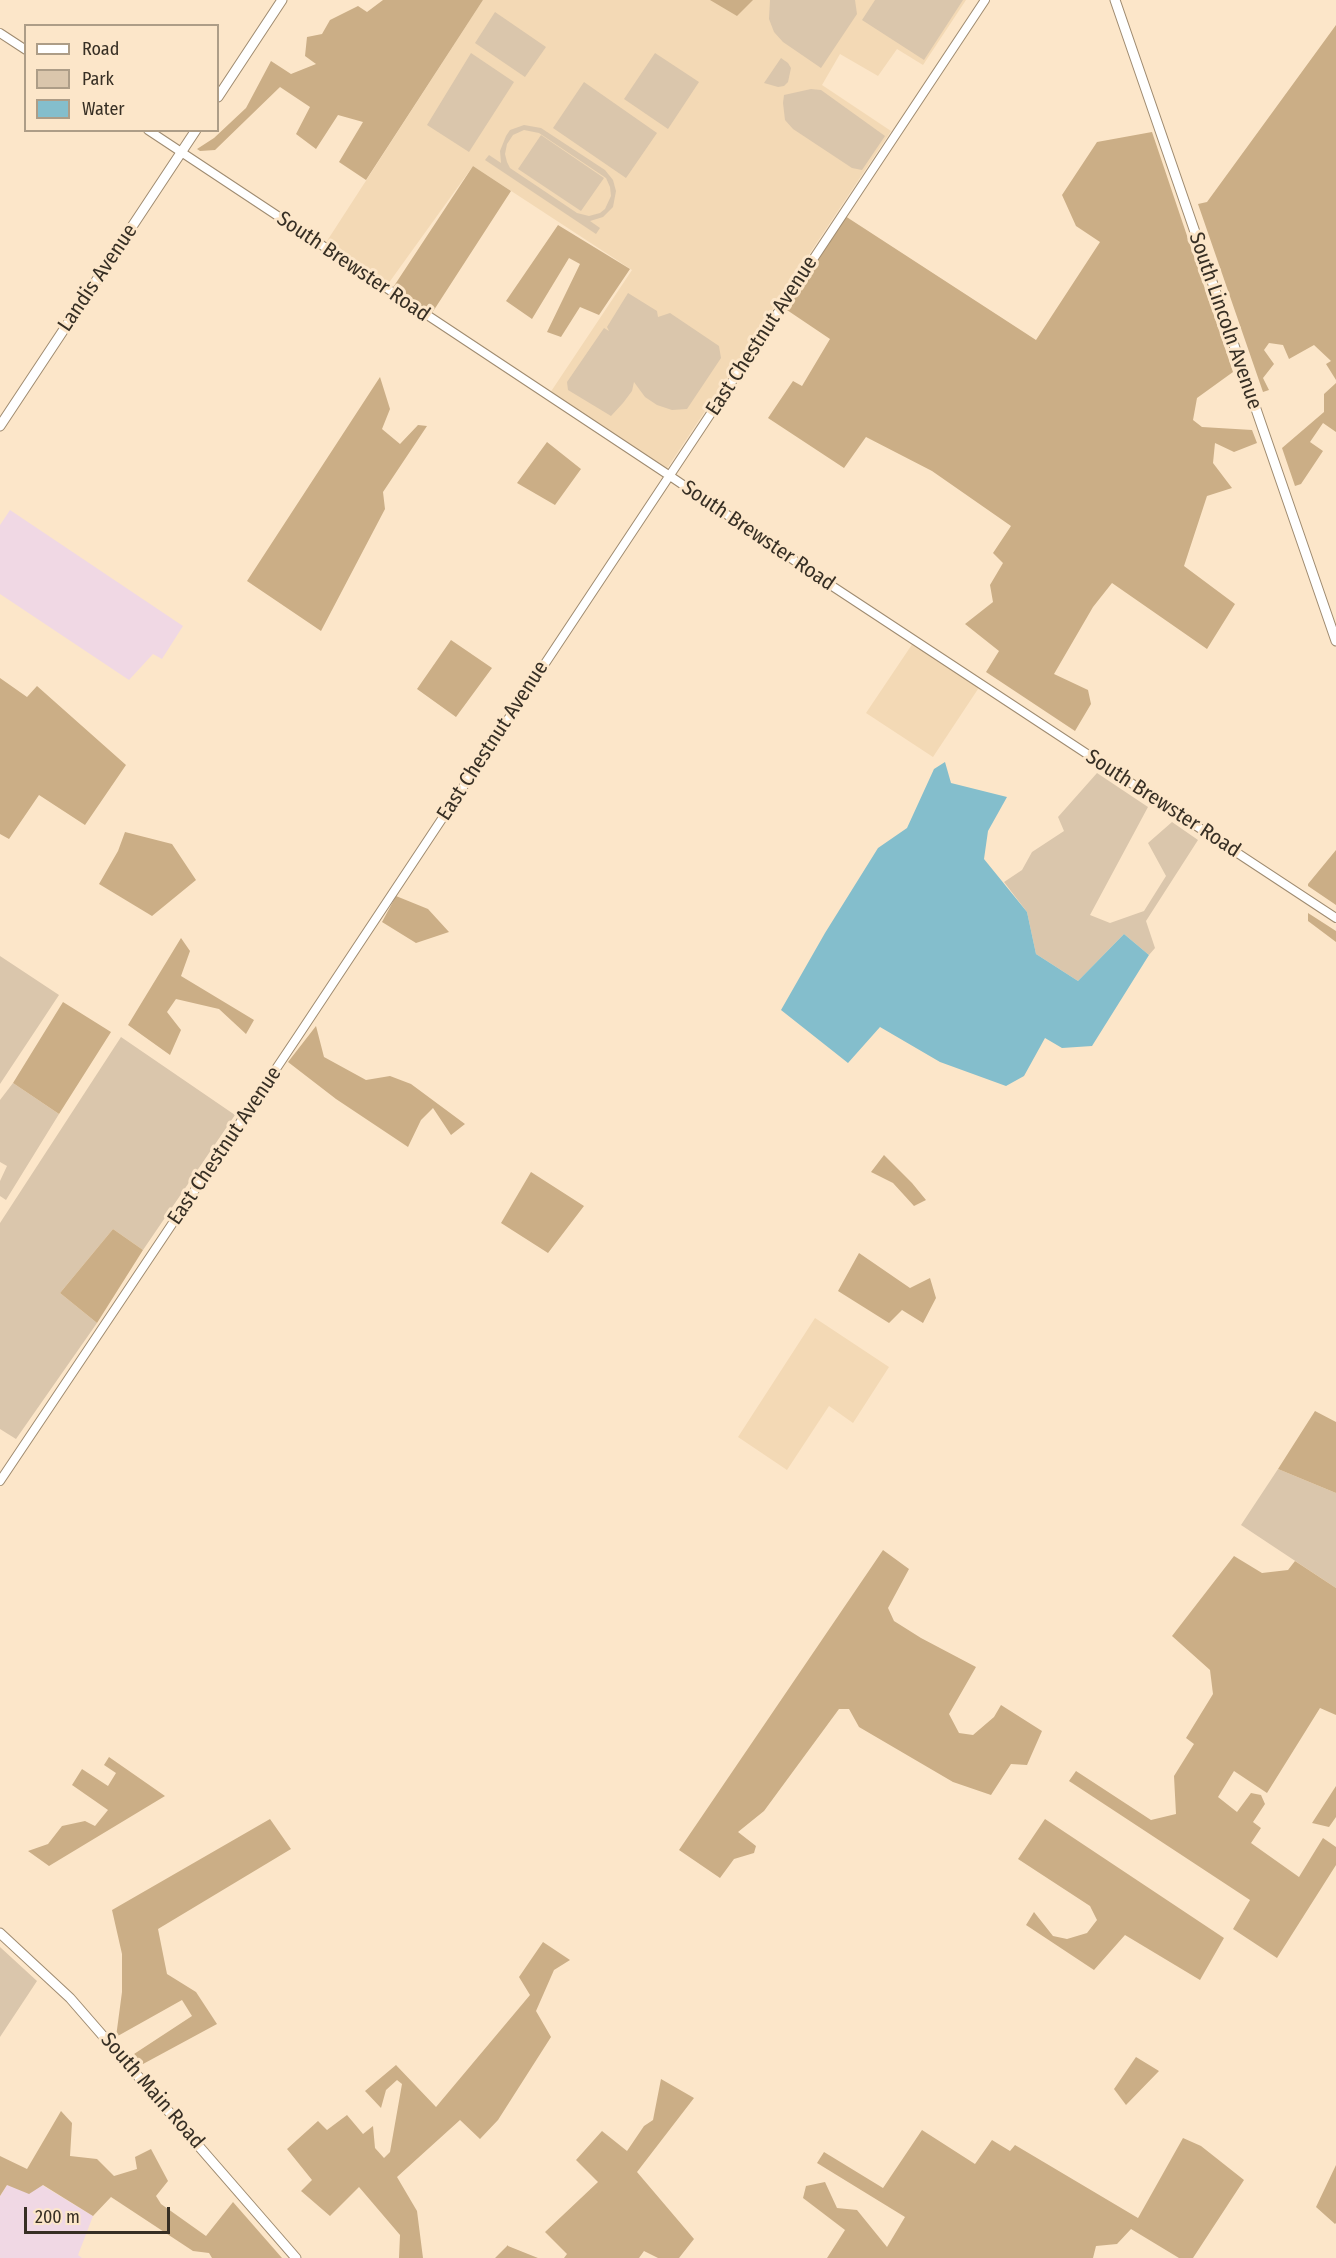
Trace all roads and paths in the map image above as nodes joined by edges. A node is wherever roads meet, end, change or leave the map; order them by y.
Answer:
1 (282, 0) edge
2 (985, 0) edge
3 (1115, 0) edge
4 (0, 33) edge
5 (24, 49) edge
6 (219, 95) edge
7 (151, 132) edge
8 (195, 132) edge
9 (181, 152) junction
10 (0, 426) edge
11 (669, 476) junction
12 (1336, 641) edge
13 (1336, 918) edge
14 (0, 1481) edge
15 (0, 1933) edge
16 (296, 2258) edge

1 - 6 main road
2 - 11 street, East Chestnut Avenue
3 - 12 main road, South Lincoln Avenue
4 - 5 street
7 - 9 street, South Brewster Road
8 - 9 main road, Landis Avenue
9 - 10 main road, Landis Avenue
9 - 11 street, South Brewster Road
11 - 13 street, South Brewster Road
11 - 14 street, East Chestnut Avenue
15 - 16 main road, South Main Road

